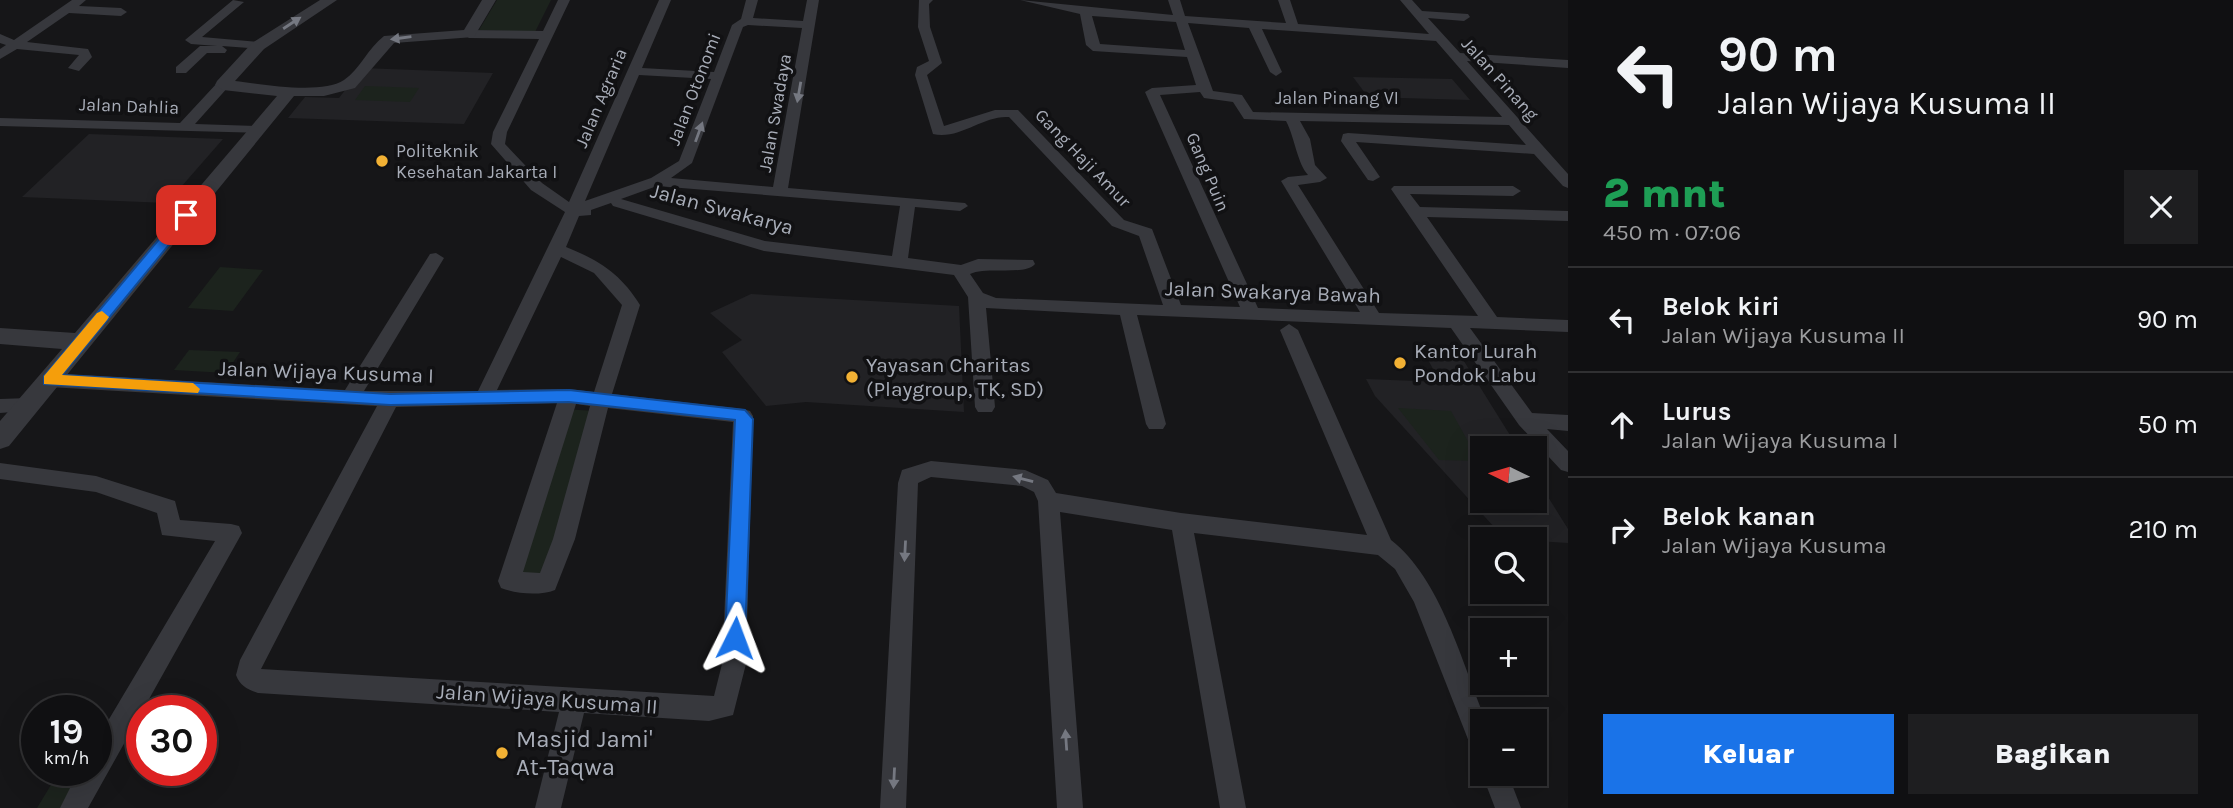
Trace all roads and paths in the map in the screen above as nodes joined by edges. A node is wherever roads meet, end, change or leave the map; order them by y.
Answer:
1 (80, 0) edge
2 (330, 0) edge
3 (489, 0) edge
4 (564, 0) edge
5 (665, 0) edge
6 (752, 0) edge
7 (813, 0) edge
8 (927, 0) edge
9 (1026, 0) edge
10 (1121, 0) edge
11 (1174, 0) edge
12 (1284, 0) edge
13 (1406, 0) edge
14 (238, 2) dead end
15 (67, 9) junction
16 (121, 12) dead end
17 (1085, 12) junction
18 (1125, 15) junction
19 (1420, 15) junction
20 (1464, 16) dead end
21 (1180, 19) junction
22 (746, 21) junction
23 (1253, 23) junction
24 (810, 25) junction
25 (1293, 26) junction
26 (469, 34) junction
27 (546, 35) junction
28 (0, 38) edge
29 (1440, 38) junction
30 (16, 45) junction
31 (255, 49) junction
32 (1184, 54) dead end
33 (0, 55) edge
34 (1457, 57) junction
35 (1568, 64) edge
36 (74, 68) dead end
37 (181, 71) dead end
38 (633, 71) junction
39 (1276, 72) dead end
40 (719, 76) junction
41 (223, 85) junction
42 (1204, 88) junction
43 (289, 92) junction
44 (1291, 118) junction
45 (1514, 121) junction
46 (0, 122) edge
47 (184, 127) junction
48 (257, 130) junction
49 (1540, 150) junction
50 (1373, 177) dead end
51 (656, 181) junction
52 (1568, 183) edge
53 (1513, 191) dead end
54 (780, 192) junction
55 (624, 197) junction
56 (908, 203) junction
57 (960, 206) dead end
58 (573, 211) junction
59 (1412, 212) junction
60 (1568, 216) edge
61 (557, 249) junction
62 (436, 258) dead end
63 (899, 261) junction
64 (1027, 264) dead end
65 (962, 271) junction
66 (977, 298) junction
67 (1127, 309) junction
68 (1174, 311) junction
69 (1252, 314) junction
70 (1373, 318) junction
71 (1456, 322) junction
72 (1492, 323) junction
73 (1568, 326) edge
74 (1289, 330) dead end
75 (0, 336) edge
76 (81, 342) junction
77 (49, 380) junction
78 (569, 396) junction
79 (350, 398) junction
80 (484, 398) junction
81 (601, 399) junction
82 (390, 400) junction
83 (29, 405) junction
84 (0, 406) edge
85 (985, 407) dead end
86 (1526, 420) junction
87 (1568, 423) edge
88 (1156, 425) dead end
89 (0, 439) edge
90 (1568, 464) edge
91 (0, 471) edge
92 (1049, 501) junction
93 (1181, 522) junction
94 (1383, 546) junction
95 (574, 701) junction
96 (1470, 713) edge
97 (112, 739) edge
98 (85, 786) edge
99 (1499, 786) edge
100 (73, 808) edge
101 (548, 808) edge
102 (893, 808) edge
103 (1070, 808) edge
104 (1233, 808) edge
105 (1508, 808) edge

1 - 15 street
31 -> 2 street
3 - 26 street
4 - 27 street
5 - 38 street, Jalan Agraria
6 - 22 street
7 - 24 street, Jalan Swadaya
8 - 68 street, Gang Haji Amur
9 - 17 street
10 - 18 street
11 - 21 street
12 - 25 street
13 - 19 street, Jalan Pinang
14 - 31 street
15 - 16 street
15 - 30 street
17 - 18 street
17 - 32 street
18 - 21 street
19 - 20 street
19 - 29 street, Jalan Pinang
21 - 23 street
21 - 42 street
22 - 24 street, Jalan Otonomi
22 - 40 street, Jalan Otonomi
23 - 25 street
23 - 39 street
24 -> 54 street, Jalan Swadaya
25 - 29 street
26 - 27 street
26 -> 43 street
27 - 58 street
28 - 30 street
29 - 34 street, Jalan Pinang
30 - 33 street
30 - 36 street
31 - 37 street
31 - 41 street
34 - 35 street
34 - 45 street, Jalan Pinang
38 - 40 street
38 - 58 street, Jalan Agraria
51 -> 40 street, Jalan Otonomi
41 - 43 street
41 - 47 street
42 - 44 street, Jalan Pinang VI
42 - 69 street, Gang Puin
43 - 48 street
44 - 45 street, Jalan Pinang VI
44 - 70 street
45 - 49 street, Jalan Pinang
46 - 47 street, Jalan Dahlia
47 - 48 street, Jalan Dahlia
48 - 76 street
49 - 50 street
49 - 52 street, Jalan Pinang
51 - 54 street, Jalan Swadaya
51 - 55 street, Jalan Otonomi
53 - 59 street
54 - 56 street
55 - 58 street, Jalan Otonomi
55 - 63 street, Jalan Swakarya
56 - 57 street
56 - 63 street
58 - 61 street, Jalan Agraria
59 - 60 street
59 - 72 street
61 - 80 street, Jalan Agraria
61 - 81 street
62 - 79 street
63 - 65 street, Jalan Swakarya
64 - 65 street
65 - 66 street
66 - 67 street, Jalan Swakarya Bawah
66 - 85 street
67 - 68 street, Jalan Swakarya Bawah
67 - 88 street
68 - 69 street, Jalan Swakarya Bawah
69 - 70 street, Jalan Swakarya Bawah
70 - 71 street, Jalan Swakarya Bawah
71 - 72 street, Jalan Swakarya Bawah
71 - 86 street
72 - 73 street, Jalan Swakarya Bawah
74 - 94 street
75 - 76 street
76 - 77 street
77 - 79 street, Jalan Wijaya Kusuma I
77 - 83 street
78 - 80 street, Jalan Wijaya Kusuma I
78 - 81 street, Jalan Wijaya Kusuma I
78 - 81 street
79 - 82 street, Jalan Wijaya Kusuma I
80 - 82 street, Jalan Wijaya Kusuma I
81 - 95 street, Jalan Wijaya Kusuma II
82 - 95 street, Jalan Wijaya Kusuma II
83 - 84 street
83 - 89 street
86 - 87 street
86 - 90 street
91 - 97 street
92 - 93 street
92 -> 102 street
103 -> 92 street
93 - 94 street
93 - 104 street
94 - 96 street
95 - 101 street
98 - 100 street
99 - 105 street

